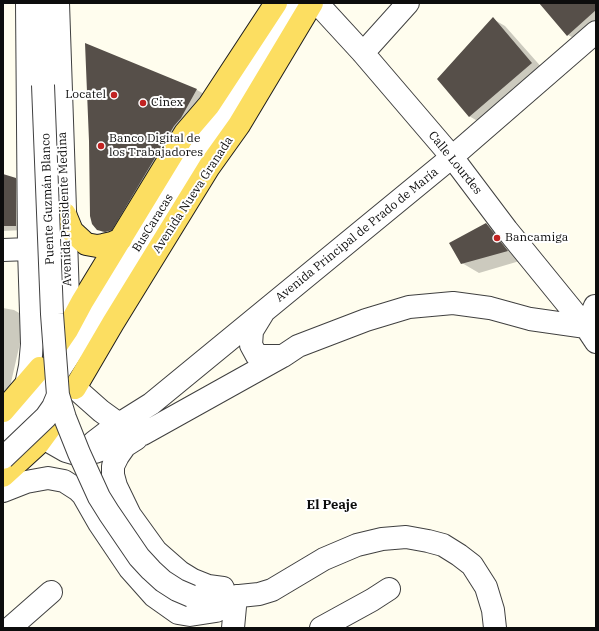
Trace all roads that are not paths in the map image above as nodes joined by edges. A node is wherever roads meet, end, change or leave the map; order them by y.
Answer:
1 (27, 3) edge
2 (43, 3) edge
3 (58, 3) edge
4 (276, 3) edge
5 (292, 3) edge
6 (312, 3) edge
7 (317, 3) edge
8 (408, 3) edge
9 (596, 32) edge
10 (363, 53) junction
11 (452, 157) junction
12 (65, 214) junction
13 (120, 239) junction
14 (29, 249) junction
15 (3, 250) edge
16 (596, 308) edge
17 (266, 309) junction
18 (67, 330) junction
19 (591, 335) edge
20 (60, 355) junction
21 (283, 356) junction
22 (40, 368) dead end
23 (26, 385) junction
24 (64, 399) junction
25 (30, 407) junction
26 (3, 411) edge
27 (115, 427) junction
28 (142, 434) junction
29 (3, 435) edge
30 (45, 436) junction
31 (84, 451) junction
32 (3, 458) edge
33 (3, 476) edge
34 (26, 482) junction
35 (3, 491) edge
36 (389, 589) dead end
37 (51, 592) dead end
38 (236, 596) junction
39 (173, 620) edge
40 (10, 628) edge
41 (233, 628) edge
42 (321, 628) edge
43 (495, 628) edge

1 - 14 street
2 - 24 street, Puente Guzmán Blanco, bridge
3 - 12 street, Avenida Presidente Medina
4 - 13 main road
5 - 20 street, BusCaracas
6 - 24 main road, Avenida Nueva Granada
7 - 10 street, Calle Lourdes
8 - 10 street
9 - 11 street, Avenida Principal de Prado de María
10 - 11 street, Calle Lourdes
11 - 17 street, Avenida Principal de Prado de María
11 - 19 street, Calle Lourdes
12 - 13 main road
12 - 18 street, Avenida Presidente Medina
13 - 18 main road
14 - 15 street
14 - 23 street
16 - 19 street
17 - 21 street
17 - 27 street, Avenida Principal de Prado de María
18 - 20 main road
19 - 21 street
20 - 24 street
20 - 25 street, BusCaracas
21 - 28 street
22 - 23 main road
23 - 25 street
23 - 26 main road
24 - 27 street
24 - 30 main road, Avenida Nueva Granada
24 - 32 street, bridge
24 - 38 street, Puente Guzmán Blanco, bridge
25 - 29 street, BusCaracas
25 - 30 street
27 - 31 street, Avenida Principal de Prado de María
28 - 31 street
28 - 38 street
30 - 31 street
30 - 33 main road, Avenida Nueva Granada
31 - 34 street
34 - 35 street
34 - 39 street
36 - 42 street
37 - 40 street
38 - 39 street
38 - 41 street
38 - 43 street, Puente Guzmán Blanco

